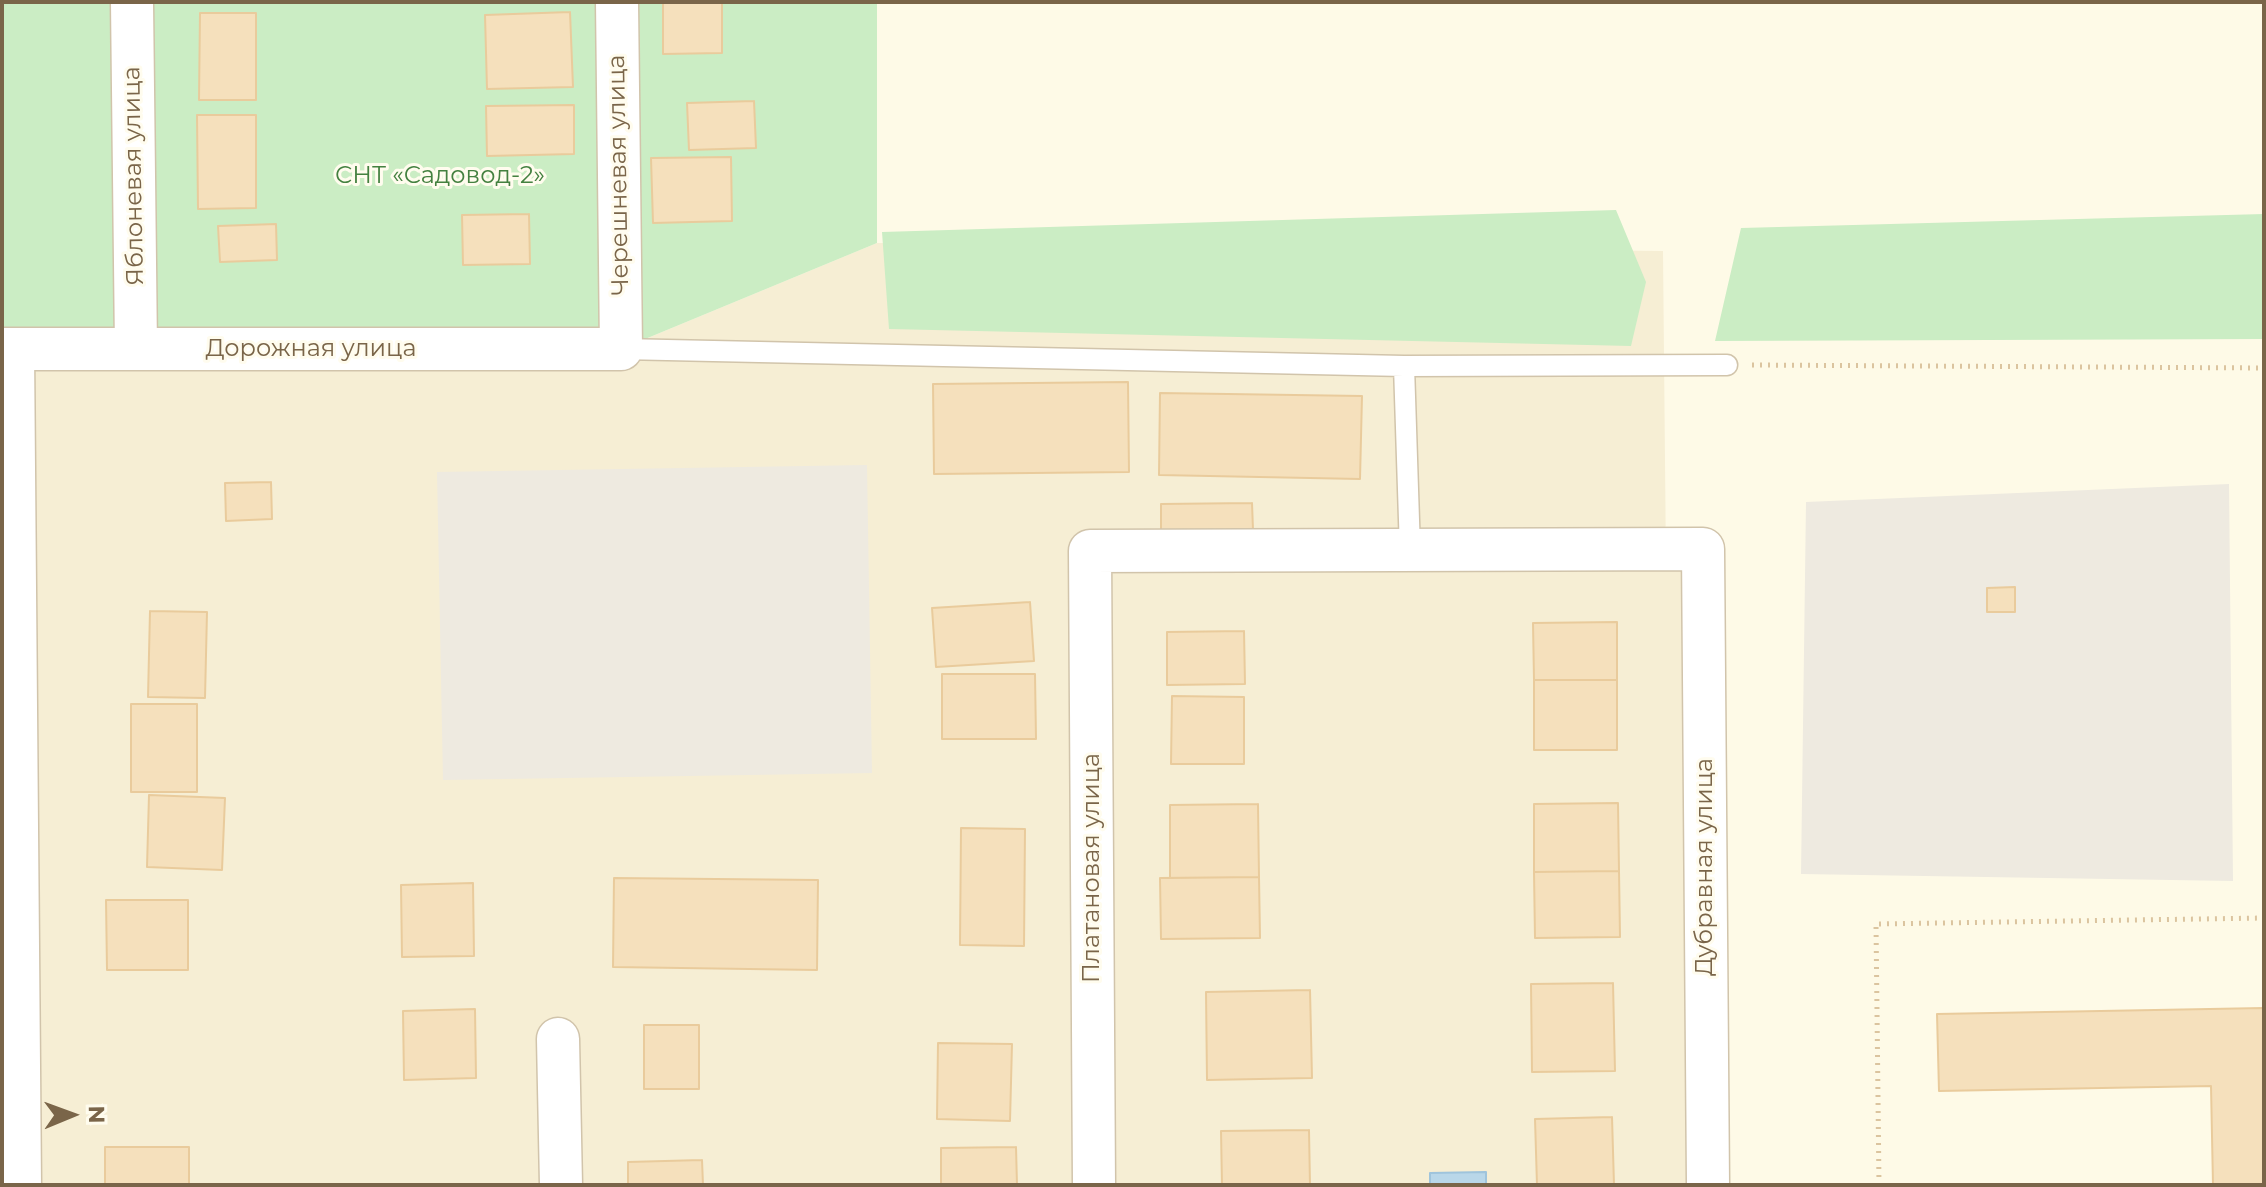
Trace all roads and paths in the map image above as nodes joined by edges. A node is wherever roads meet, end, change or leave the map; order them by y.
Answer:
1 (132, 2) edge
2 (617, 2) edge
3 (8, 349) edge
4 (136, 349) junction
5 (621, 349) junction
6 (1727, 365) joint
7 (1404, 366) junction
8 (2264, 368) edge
9 (1410, 551) junction
10 (2264, 918) edge
11 (558, 1039) dead end
12 (20, 1185) edge
13 (561, 1185) edge
14 (1094, 1185) edge
15 (1708, 1185) edge
16 (1879, 1185) edge

1 - 4 street, Яблоневая улица
2 - 5 street, Черешневая улица
3 - 4 street, Дорожная улица
3 - 12 street
4 - 5 street, Дорожная улица
5 - 7 lane
6 - 7 lane
6 - 8 path
7 - 9 lane
9 - 14 street, Платановая улица
9 - 15 street, Дубравная улица
10 - 16 path
11 - 13 street

